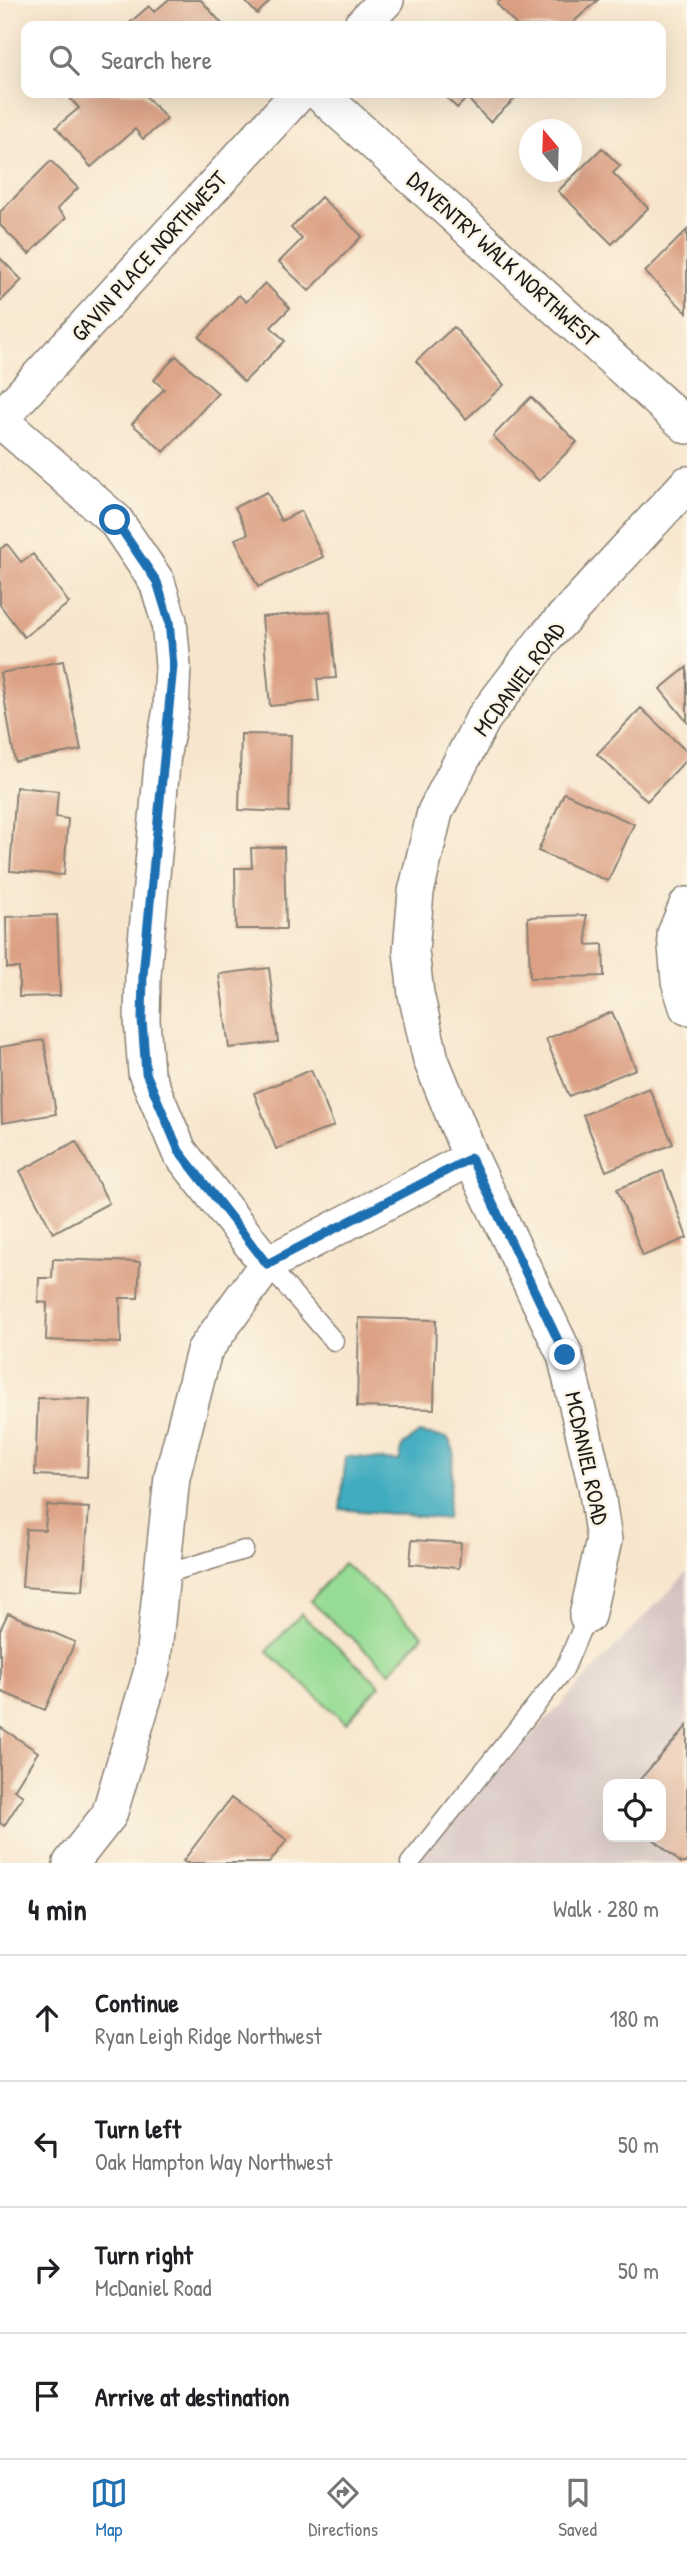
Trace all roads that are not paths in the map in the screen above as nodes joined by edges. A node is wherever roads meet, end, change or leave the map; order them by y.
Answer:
1 (386, 0) edge
2 (366, 21) edge
3 (294, 98) edge
4 (324, 98) edge
5 (0, 419) edge
6 (687, 426) edge
7 (687, 484) edge
8 (687, 905) edge
9 (687, 1007) edge
10 (471, 1158) junction
11 (267, 1264) junction
12 (334, 1341) dead end
13 (244, 1550) dead end
14 (162, 1574) junction
15 (587, 1616) joint
16 (71, 1863) edge
17 (410, 1863) edge

1 - 2 street
3 - 5 street, GAVIN PLACE NORTHWEST
4 - 6 street, DAVENTRY WALK NORTHWEST
5 - 11 street
7 - 10 street, MCDANIEL ROAD
8 - 9 street
10 - 11 street
10 - 15 street, MCDANIEL ROAD
11 - 12 lane
11 - 14 street
13 - 14 lane
14 - 16 street
15 - 17 lane, MCDANIEL ROAD

